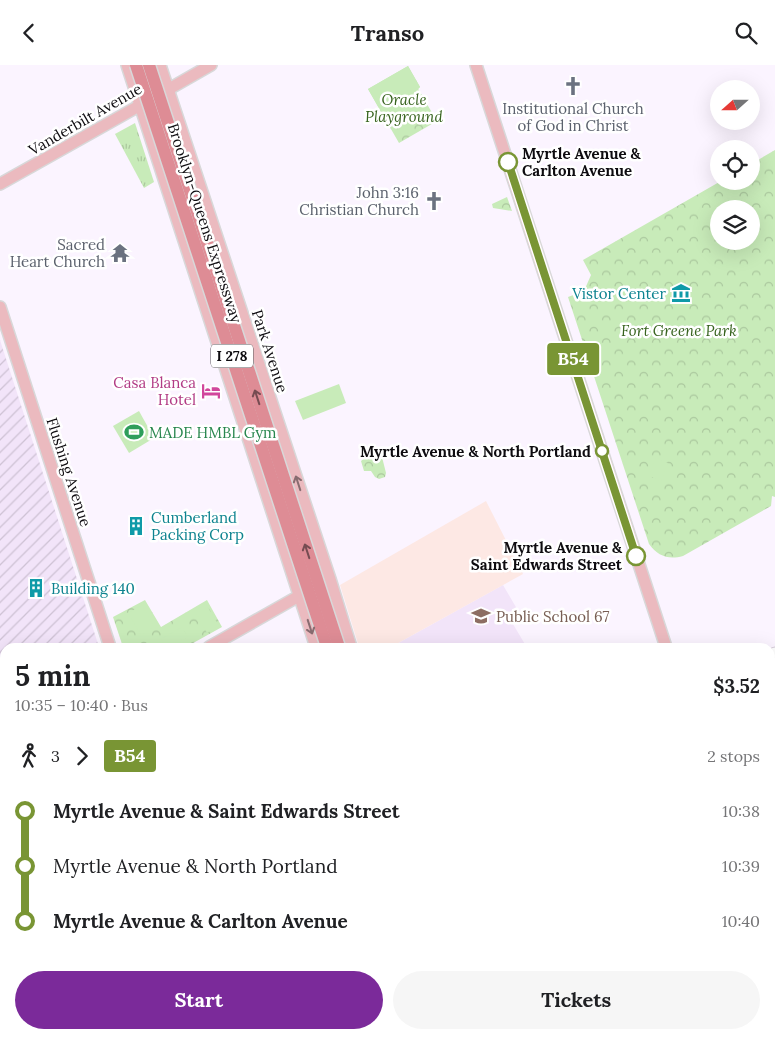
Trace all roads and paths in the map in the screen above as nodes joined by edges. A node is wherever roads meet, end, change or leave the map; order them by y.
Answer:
1 (127, 65) edge
2 (136, 65) edge
3 (149, 65) edge
4 (160, 65) edge
5 (211, 65) edge
6 (476, 65) edge
7 (168, 89) junction
8 (140, 105) junction
9 (0, 185) edge
10 (0, 307) edge
11 (330, 579) junction
12 (300, 595) junction
13 (109, 643) edge
14 (216, 643) edge
15 (315, 643) edge
16 (325, 643) edge
17 (338, 643) edge
18 (350, 643) edge
19 (665, 643) edge

1 - 8 main road
2 - 16 highway, Brooklyn-Queens Expressway / I 278, bridge
17 -> 3 highway, Brooklyn-Queens Expressway / I 278, bridge
4 - 7 main road, Park Avenue
5 - 7 main road, Vanderbilt Avenue
6 - 19 main road
7 - 8 main road, Vanderbilt Avenue
11 -> 7 main road, Park Avenue
8 - 9 main road, Vanderbilt Avenue
8 - 12 main road
10 - 13 main road, Flushing Avenue
11 - 12 main road
11 - 18 main road, Park Avenue
12 - 14 main road
12 -> 15 main road

